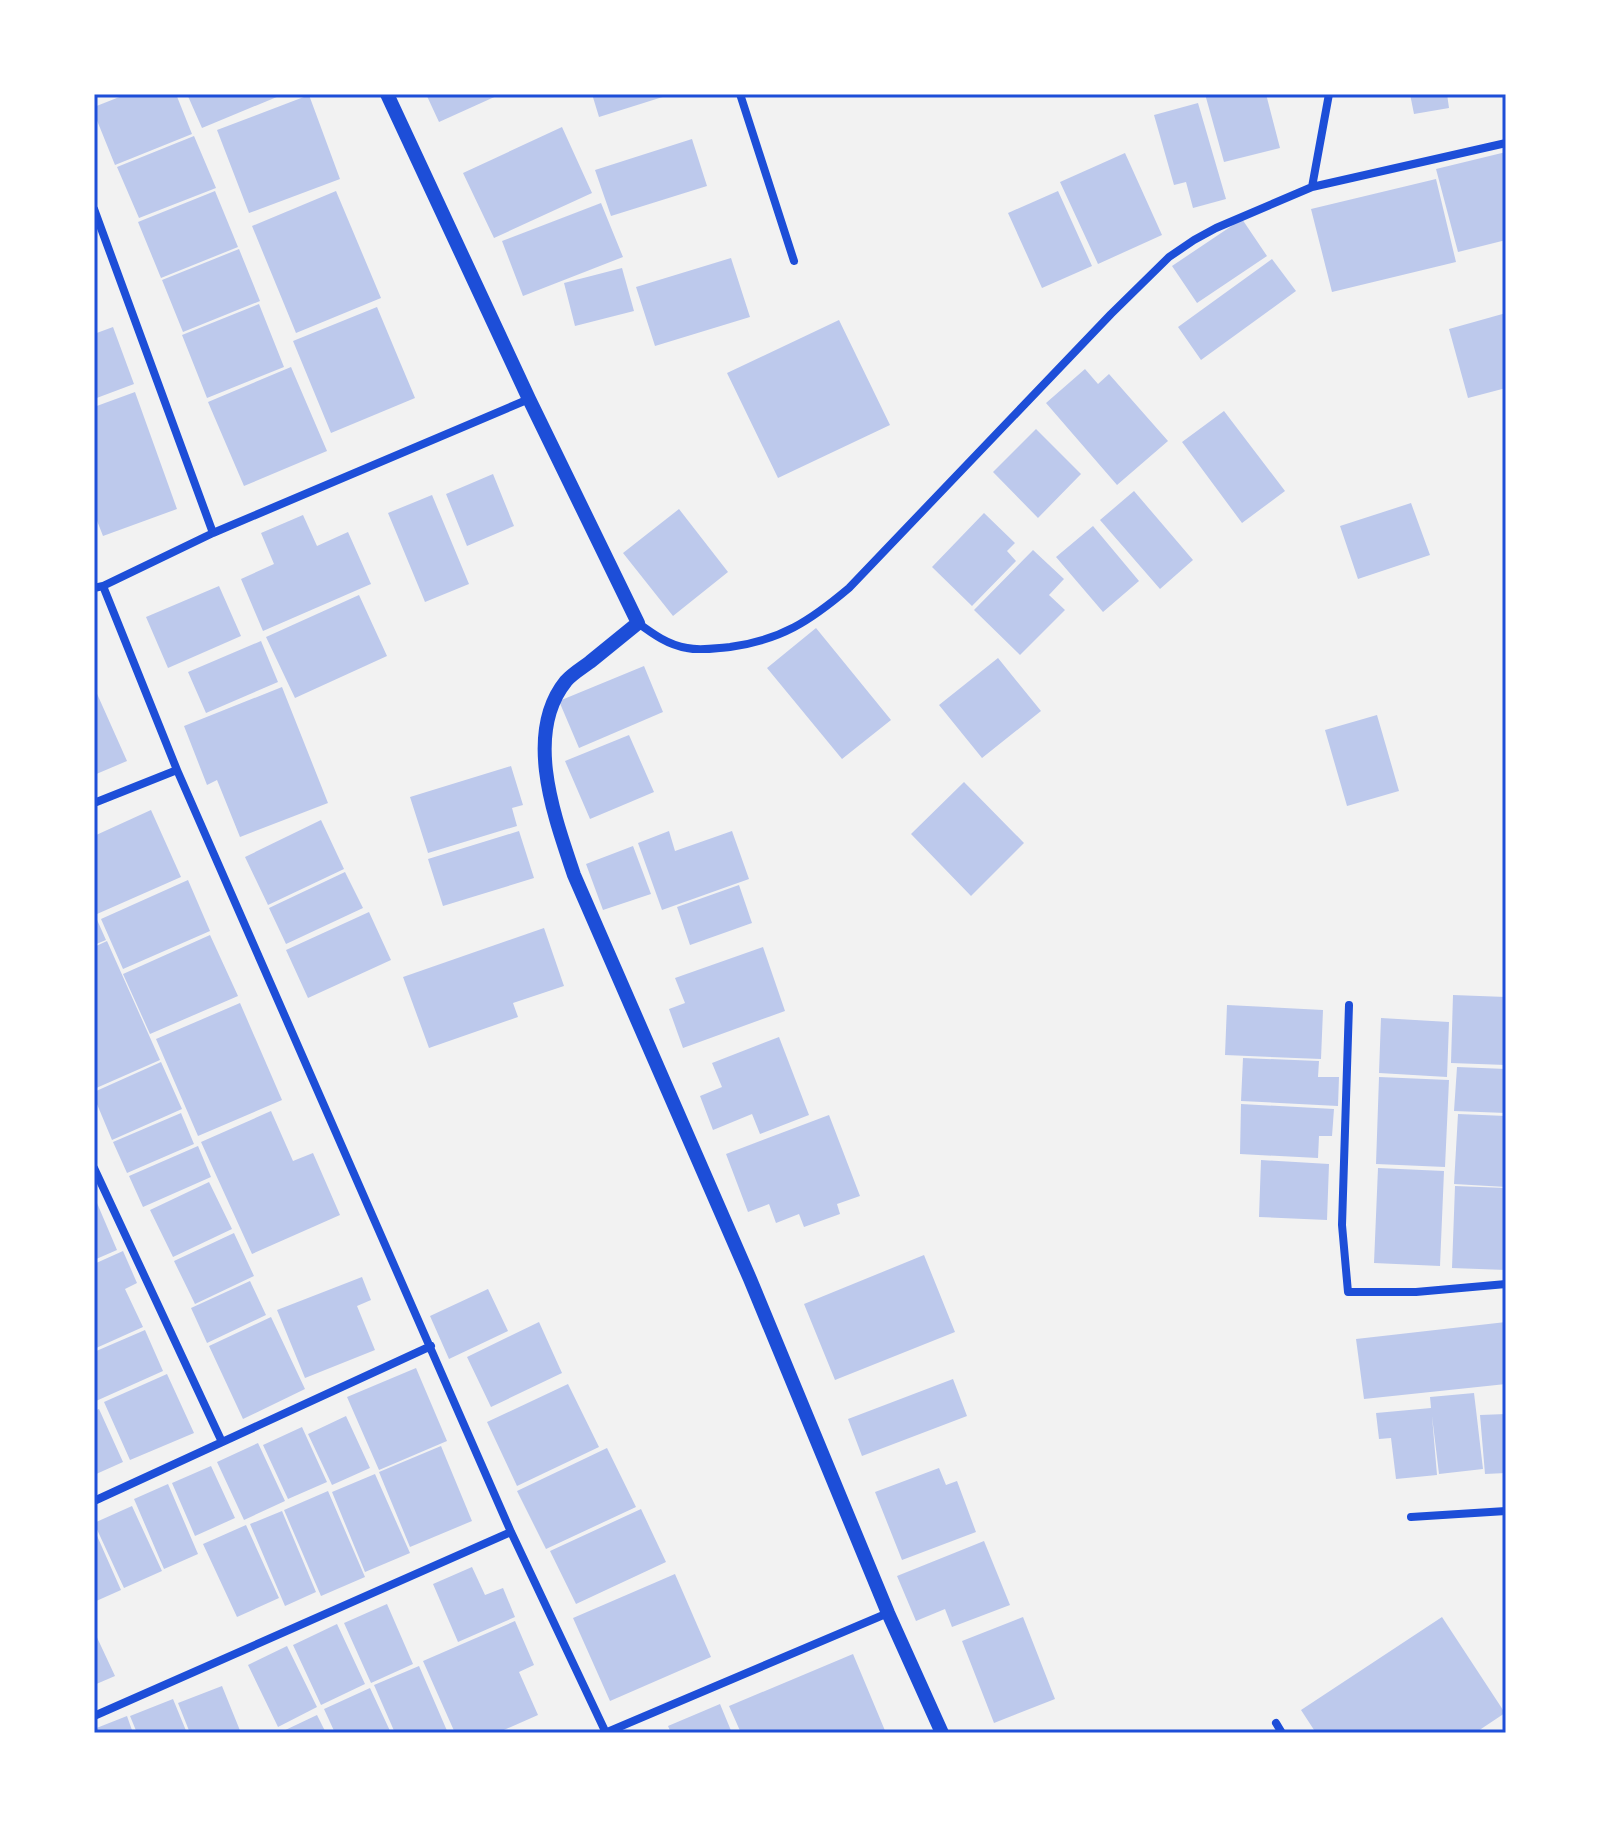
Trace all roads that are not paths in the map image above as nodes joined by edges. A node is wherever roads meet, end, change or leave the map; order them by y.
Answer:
1 (387, 94) edge
2 (740, 94) edge
3 (1329, 94) edge
4 (1506, 143) edge
5 (1312, 187) junction
6 (94, 209) edge
7 (794, 261) dead end
8 (529, 399) junction
9 (213, 533) junction
10 (98, 587) edge
11 (638, 623) junction
12 (177, 770) junction
13 (94, 803) edge
14 (1349, 1005) dead end
15 (94, 1168) edge
16 (1506, 1284) edge
17 (431, 1346) junction
18 (222, 1442) junction
19 (94, 1501) edge
20 (1506, 1511) edge
21 (1411, 1517) dead end
22 (511, 1532) junction
23 (888, 1613) junction
24 (94, 1716) edge
25 (1276, 1723) dead end
26 (606, 1733) edge
27 (942, 1733) edge
28 (1282, 1733) edge

1 - 8 street
2 - 7 street
3 - 5 street
4 - 5 street
5 - 11 street
6 - 9 street
8 - 9 street
8 - 11 street
9 - 10 street
10 - 12 street
11 - 23 street
12 - 13 street
12 - 17 street
14 - 16 street
15 - 18 street
17 - 18 street
17 - 22 street
18 - 19 street
20 - 21 street
22 - 24 street
22 - 26 street
23 - 26 street
23 - 27 street
25 - 28 street

